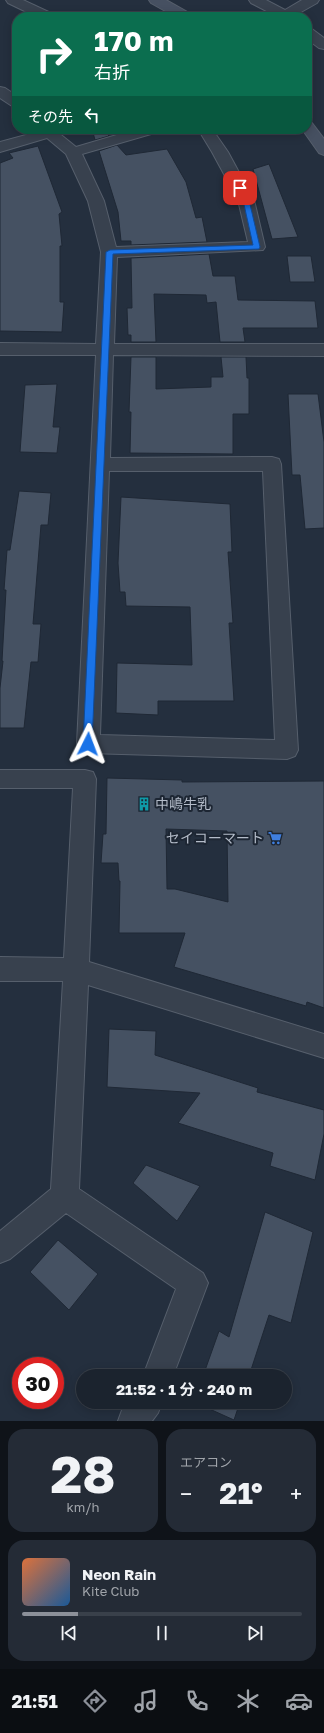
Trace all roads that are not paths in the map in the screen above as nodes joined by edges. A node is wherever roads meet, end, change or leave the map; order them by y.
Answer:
1 (8, 0) edge
2 (13, 0) edge
3 (156, 0) edge
4 (256, 0) edge
5 (312, 0) edge
6 (0, 4) edge
7 (38, 12) edge
8 (177, 12) edge
9 (278, 12) edge
10 (292, 12) edge
11 (312, 36) edge
12 (324, 45) edge
13 (0, 91) edge
14 (12, 99) edge
15 (312, 133) edge
16 (46, 134) edge
17 (51, 134) edge
18 (135, 134) edge
19 (208, 134) edge
20 (0, 146) edge
21 (324, 150) edge
22 (73, 152) junction
23 (110, 252) junction
24 (0, 349) edge
25 (105, 349) junction
26 (324, 350) edge
27 (101, 465) junction
28 (0, 779) edge
29 (0, 969) edge
30 (77, 970) junction
31 (324, 1046) edge
32 (65, 1196) junction
33 (0, 1249) edge
34 (161, 1369) edge
35 (142, 1409) edge
36 (133, 1421) edge

1 - 6 street
2 - 7 street
3 - 8 street
4 - 9 street
5 - 10 street
11 - 12 street
13 - 14 street
15 - 21 street
16 - 20 street
17 - 22 street
18 - 22 street
19 - 23 street
22 - 23 street
23 - 25 street
24 - 25 street
25 - 26 street
25 - 27 street
27 - 27 street
28 - 30 street
29 - 30 street
30 - 31 street
30 - 32 street
32 - 33 street
32 - 34 street
35 - 36 street

